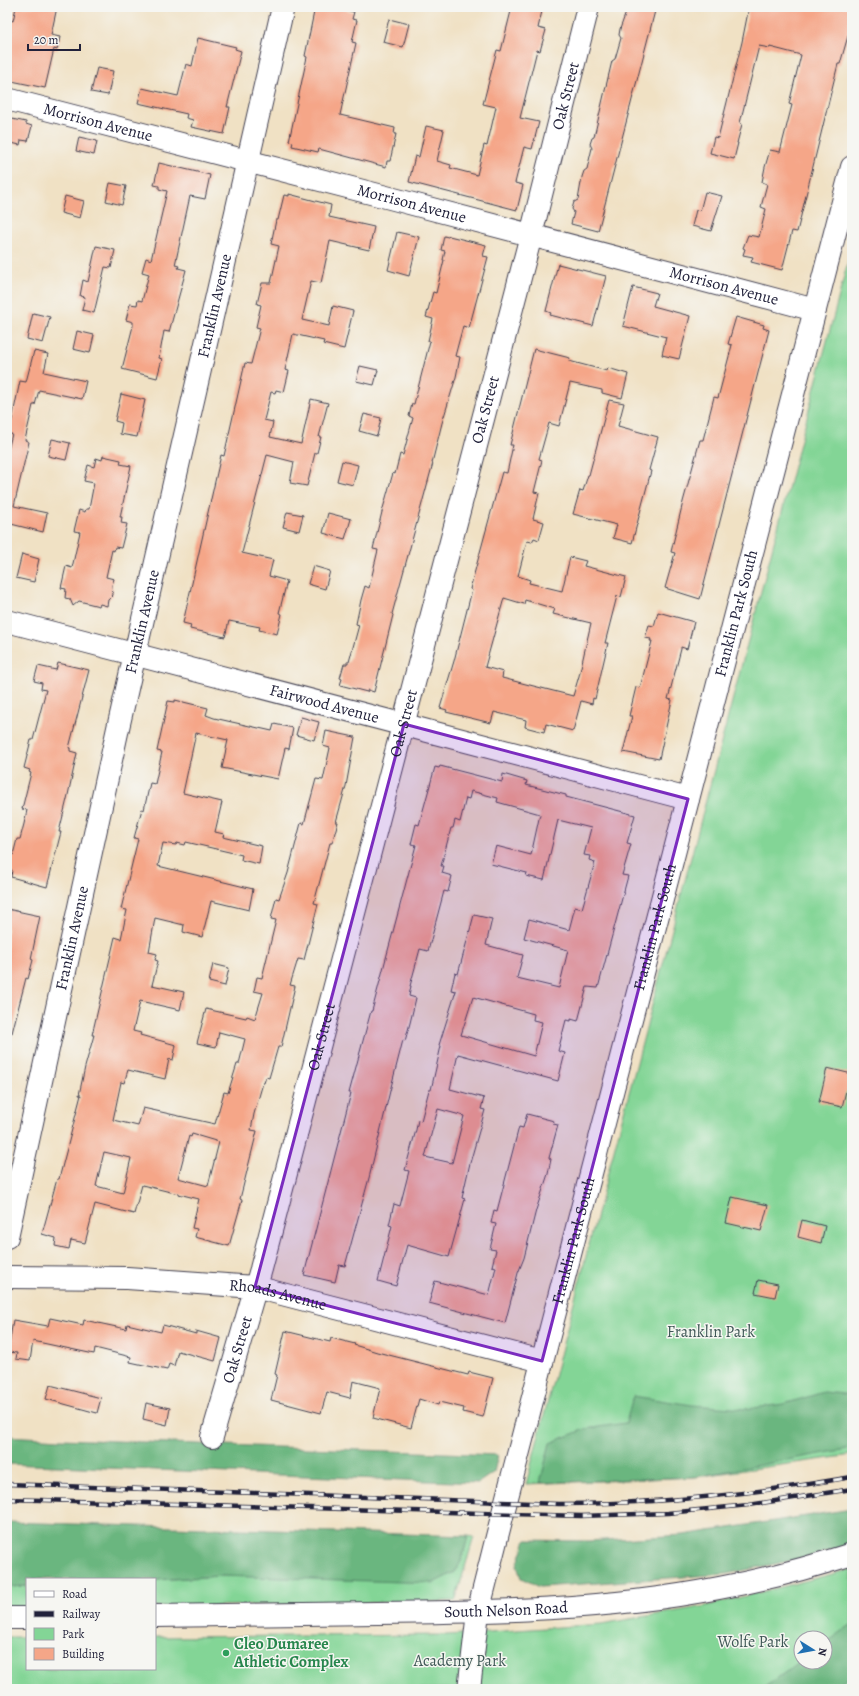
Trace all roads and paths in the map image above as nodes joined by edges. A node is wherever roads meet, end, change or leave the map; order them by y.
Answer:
1 (283, 7) edge
2 (588, 7) edge
3 (7, 99) edge
4 (247, 161) junction
5 (852, 167) edge
6 (531, 235) junction
7 (815, 310) junction
8 (7, 621) edge
9 (136, 655) junction
10 (404, 724) junction
11 (688, 799) junction
12 (7, 1237) edge
13 (7, 1277) edge
14 (255, 1287) junction
15 (542, 1361) junction
16 (212, 1437) dead end
17 (852, 1554) edge
18 (478, 1612) junction
19 (156, 1616) edge
20 (7, 1618) edge
21 (26, 1618) edge
22 (469, 1689) edge

1 - 4 street, Franklin Avenue
2 - 6 street, Oak Street
3 - 4 street, Morrison Avenue
4 - 6 street, Morrison Avenue
4 - 9 street, Franklin Avenue
5 - 7 street, Franklin Park South
6 - 7 street, Morrison Avenue
6 - 10 street, Oak Street
7 - 11 street, Franklin Park South
8 - 9 street, Fairwood Avenue
9 - 10 street, Fairwood Avenue
9 - 12 street, Franklin Avenue
10 - 11 street, Fairwood Avenue
10 - 14 street, Oak Street
11 - 15 street, Franklin Park South
13 - 14 street, Rhoads Avenue
14 - 15 street, Rhoads Avenue
14 - 16 street, Oak Street
15 - 18 street, Franklin Park South
17 - 18 street, South Nelson Road
18 - 19 street, South Nelson Road
18 - 22 street, Franklin Park South
20 - 21 street

